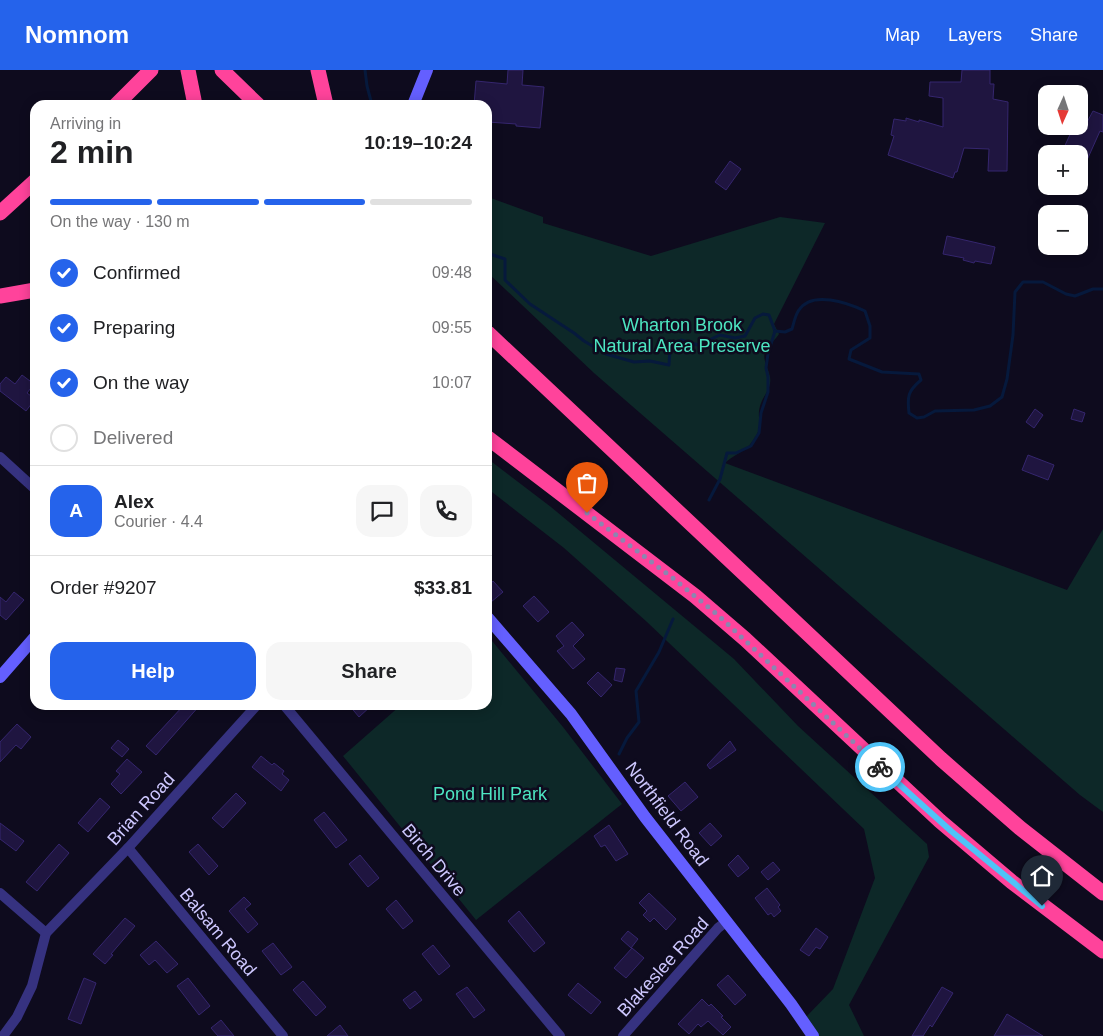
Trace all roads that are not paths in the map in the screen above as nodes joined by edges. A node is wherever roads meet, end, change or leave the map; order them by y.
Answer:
1 (151, 70) edge
2 (188, 70) edge
3 (222, 70) edge
4 (318, 70) edge
5 (427, 70) edge
6 (121, 100) edge
7 (195, 100) edge
8 (253, 100) edge
9 (325, 100) edge
10 (415, 100) edge
11 (30, 186) edge
12 (0, 213) edge
13 (30, 291) edge
14 (0, 296) edge
15 (492, 337) edge
16 (492, 441) edge
17 (0, 457) edge
18 (30, 484) edge
19 (492, 623) edge
20 (30, 643) edge
21 (0, 677) edge
22 (252, 710) edge
23 (288, 710) edge
24 (128, 848) junction
25 (0, 893) edge
26 (1103, 893) edge
27 (727, 921) junction
28 (46, 933) junction
29 (1103, 951) edge
30 (3, 1036) edge
31 (283, 1036) edge
32 (560, 1036) edge
33 (623, 1036) edge
34 (814, 1036) edge

1 - 6 highway
2 - 7 highway
3 - 8 highway
4 - 9 highway
5 - 10 street
11 - 12 highway
13 - 14 highway
15 - 26 highway
16 - 29 highway
17 - 18 street
19 - 27 street, Northfield Road
20 - 21 street
22 - 24 street, Brian Road
23 - 32 street, Birch Drive
24 - 28 street, Brian Road
24 - 31 street, Balsam Road
25 - 28 street
27 - 33 street, Blakeslee Road
27 - 34 street, Northfield Road
28 - 30 street

